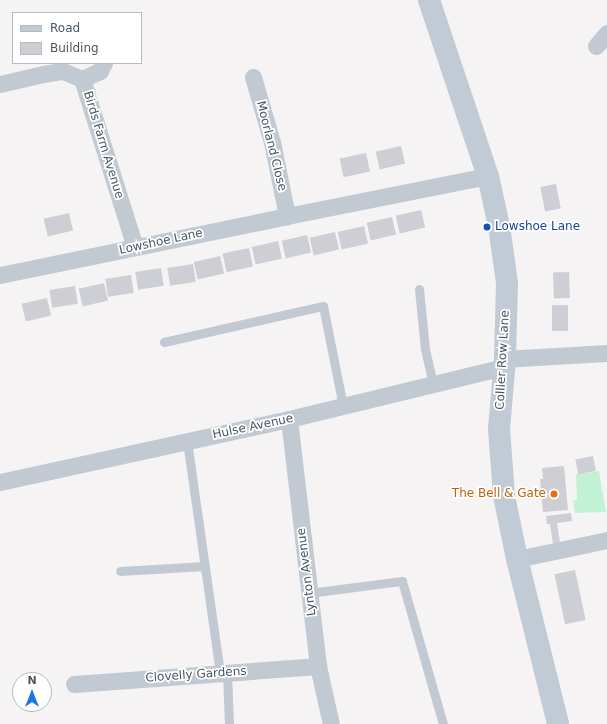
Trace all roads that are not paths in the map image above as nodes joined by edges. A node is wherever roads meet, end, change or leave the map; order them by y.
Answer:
1 (429, 0) edge
2 (607, 33) edge
3 (596, 46) dead end
4 (104, 64) edge
5 (253, 77) dead end
6 (82, 79) junction
7 (0, 84) edge
8 (488, 176) junction
9 (287, 216) junction
10 (135, 247) junction
11 (0, 276) edge
12 (419, 289) dead end
13 (164, 342) dead end
14 (607, 353) edge
15 (505, 363) junction
16 (433, 384) junction
17 (343, 406) junction
18 (289, 419) junction
19 (187, 441) junction
20 (0, 482) edge
21 (607, 540) edge
22 (517, 559) junction
23 (205, 566) junction
24 (120, 571) dead end
25 (309, 593) junction
26 (318, 666) junction
27 (223, 673) junction
28 (74, 684) dead end
29 (230, 724) edge
30 (331, 724) edge
31 (443, 724) edge
32 (558, 724) edge

1 - 8 main road, Collier Row Lane
2 - 3 street
4 - 6 street
5 - 9 street, Moorland Close
6 - 7 street, Birds Farm Avenue
6 - 10 street, Birds Farm Avenue
8 - 9 street, Lowshoe Lane
8 - 15 main road, Collier Row Lane
9 - 10 street, Lowshoe Lane
10 - 11 street, Lowshoe Lane
12 - 16 lane
13 - 17 lane
14 - 15 street, Hulse Avenue
15 - 16 street, Hulse Avenue
15 - 22 main road, Collier Row Lane
16 - 17 street, Hulse Avenue
17 - 18 street, Hulse Avenue
18 - 19 street, Hulse Avenue
18 - 25 street, Lynton Avenue
19 - 20 street, Hulse Avenue
19 - 23 lane
21 - 22 street
22 - 32 main road, Collier Row Lane
23 - 24 lane
23 - 27 lane
25 - 26 street, Lynton Avenue
25 - 31 lane
26 - 27 street, Clovelly Gardens
26 - 30 street, Lynton Avenue
27 - 28 street, Clovelly Gardens
27 - 29 lane

